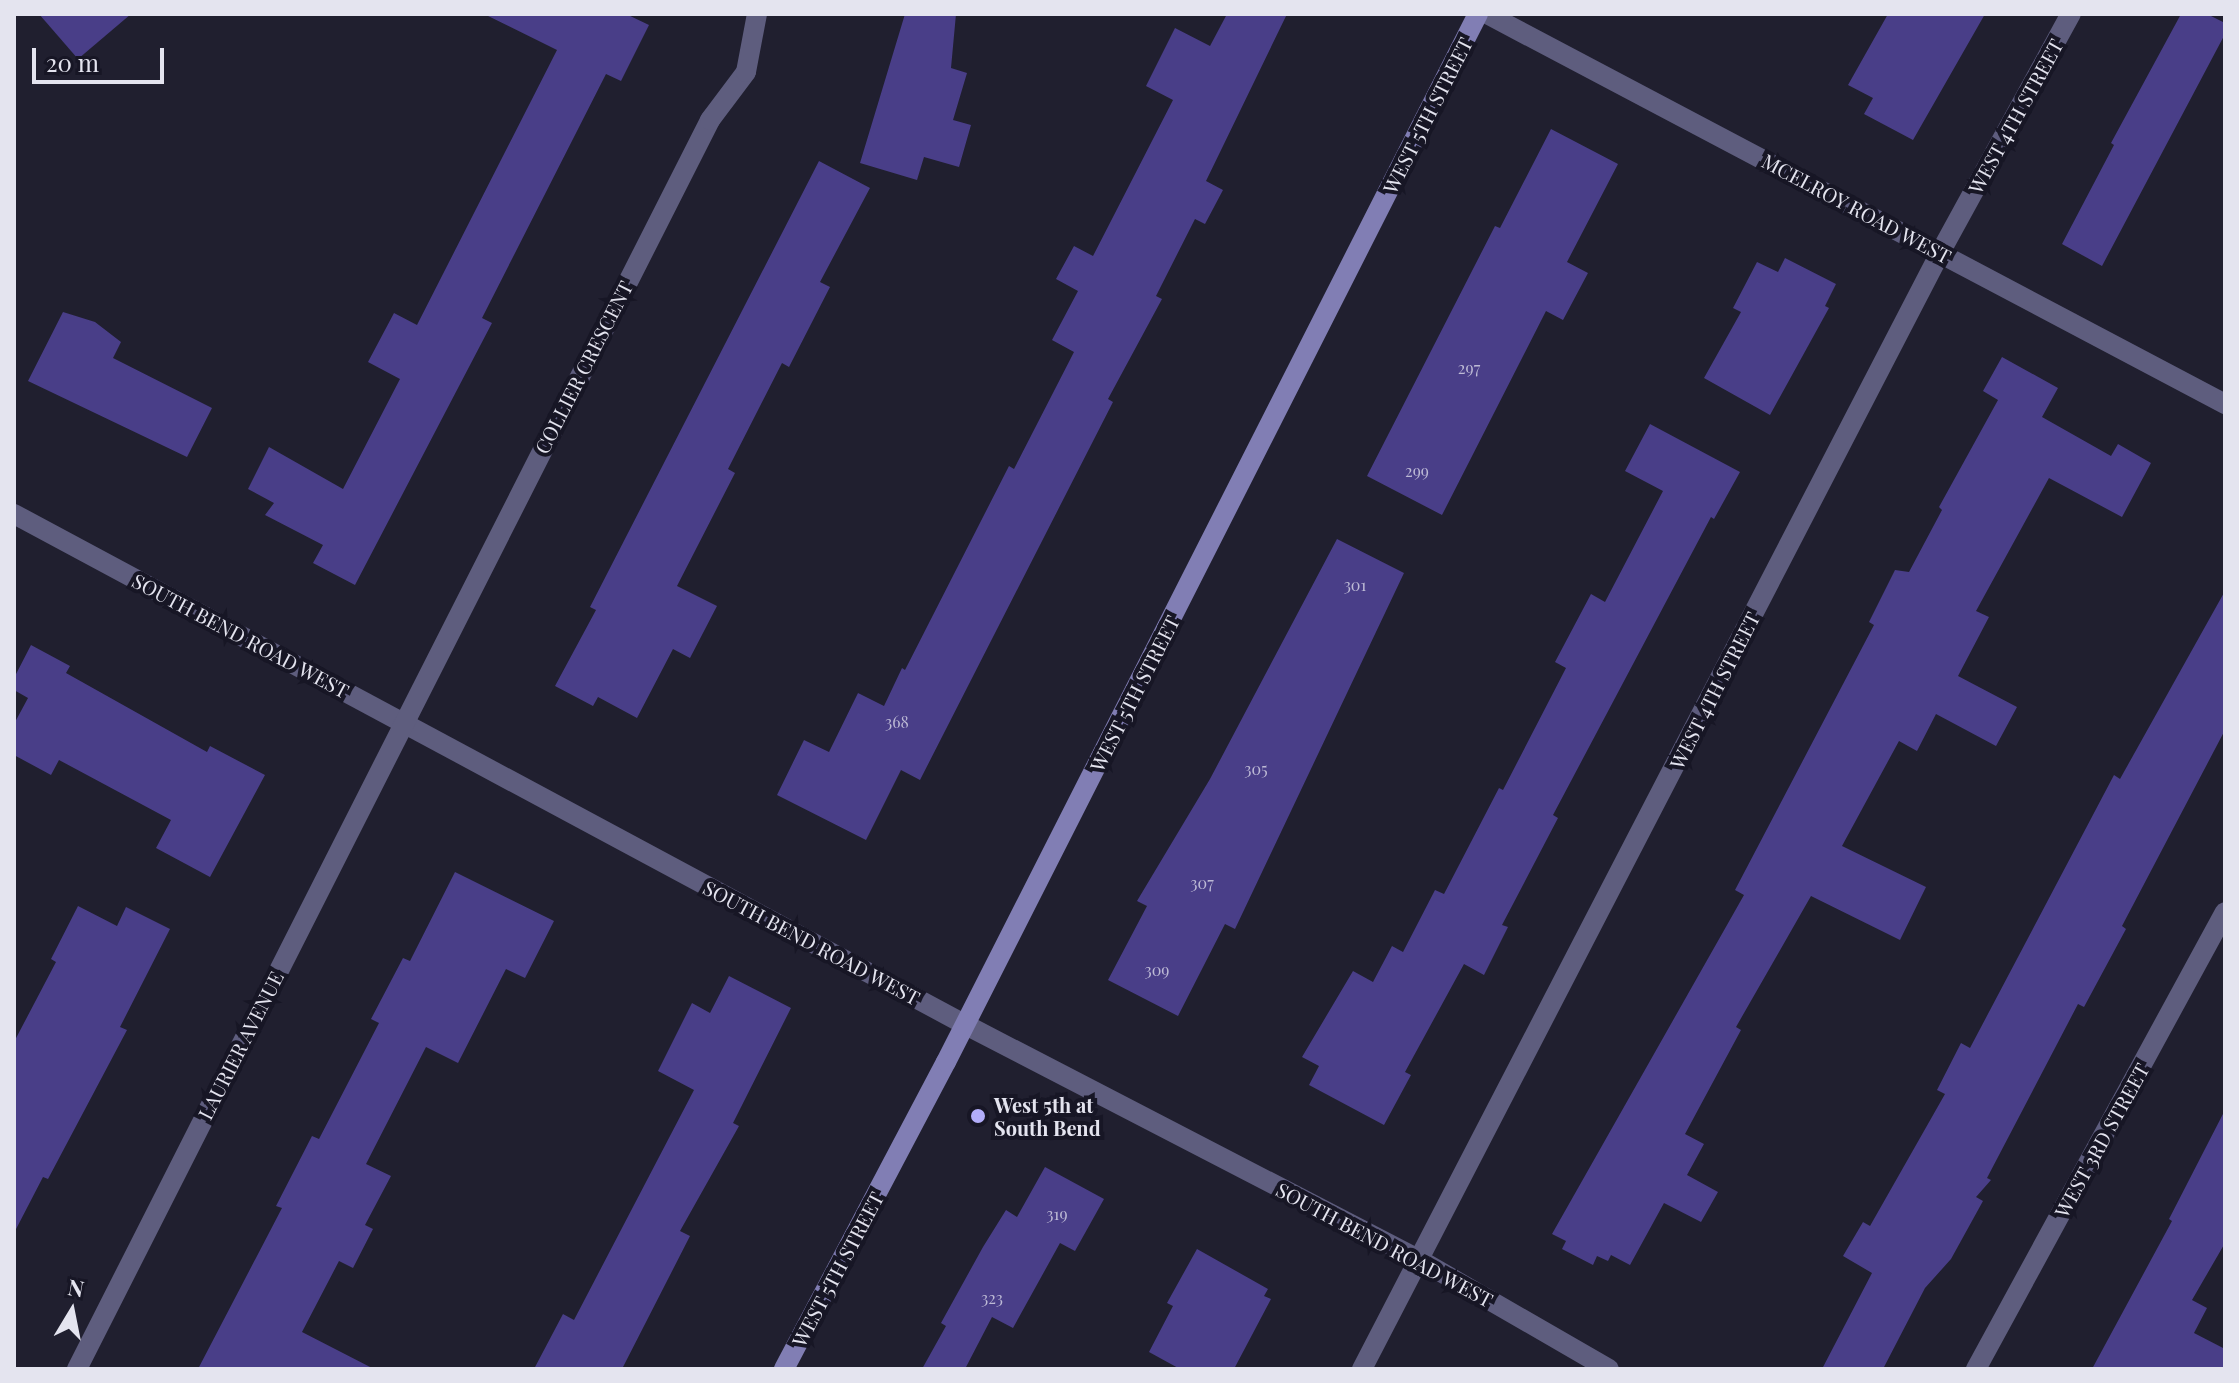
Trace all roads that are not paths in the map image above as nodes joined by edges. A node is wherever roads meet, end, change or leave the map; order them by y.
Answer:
1 (757, 14) edge
2 (1478, 14) edge
3 (1487, 14) edge
4 (2071, 14) edge
5 (1941, 251) junction
6 (2225, 404) edge
7 (14, 514) edge
8 (403, 721) junction
9 (2225, 912) edge
10 (966, 1025) junction
11 (1420, 1260) junction
12 (77, 1369) edge
13 (784, 1369) edge
14 (1362, 1369) edge
15 (1609, 1369) edge
16 (1976, 1369) edge

1 - 8 street, COLLIER CRESCENT
2 - 10 main road, WEST 5TH STREET
3 - 5 street, MCELROY ROAD WEST
4 - 5 street, WEST 4TH STREET
5 - 6 street, MCELROY ROAD WEST
5 - 11 street, WEST 4TH STREET
7 - 8 street, SOUTH BEND ROAD WEST
8 - 10 street, SOUTH BEND ROAD WEST
8 - 12 street, LAURIER AVENUE
9 - 16 street, WEST 3RD STREET
10 - 11 street, SOUTH BEND ROAD WEST
10 - 13 main road, WEST 5TH STREET
11 - 14 street, WEST 4TH STREET
11 - 15 street, SOUTH BEND ROAD WEST

